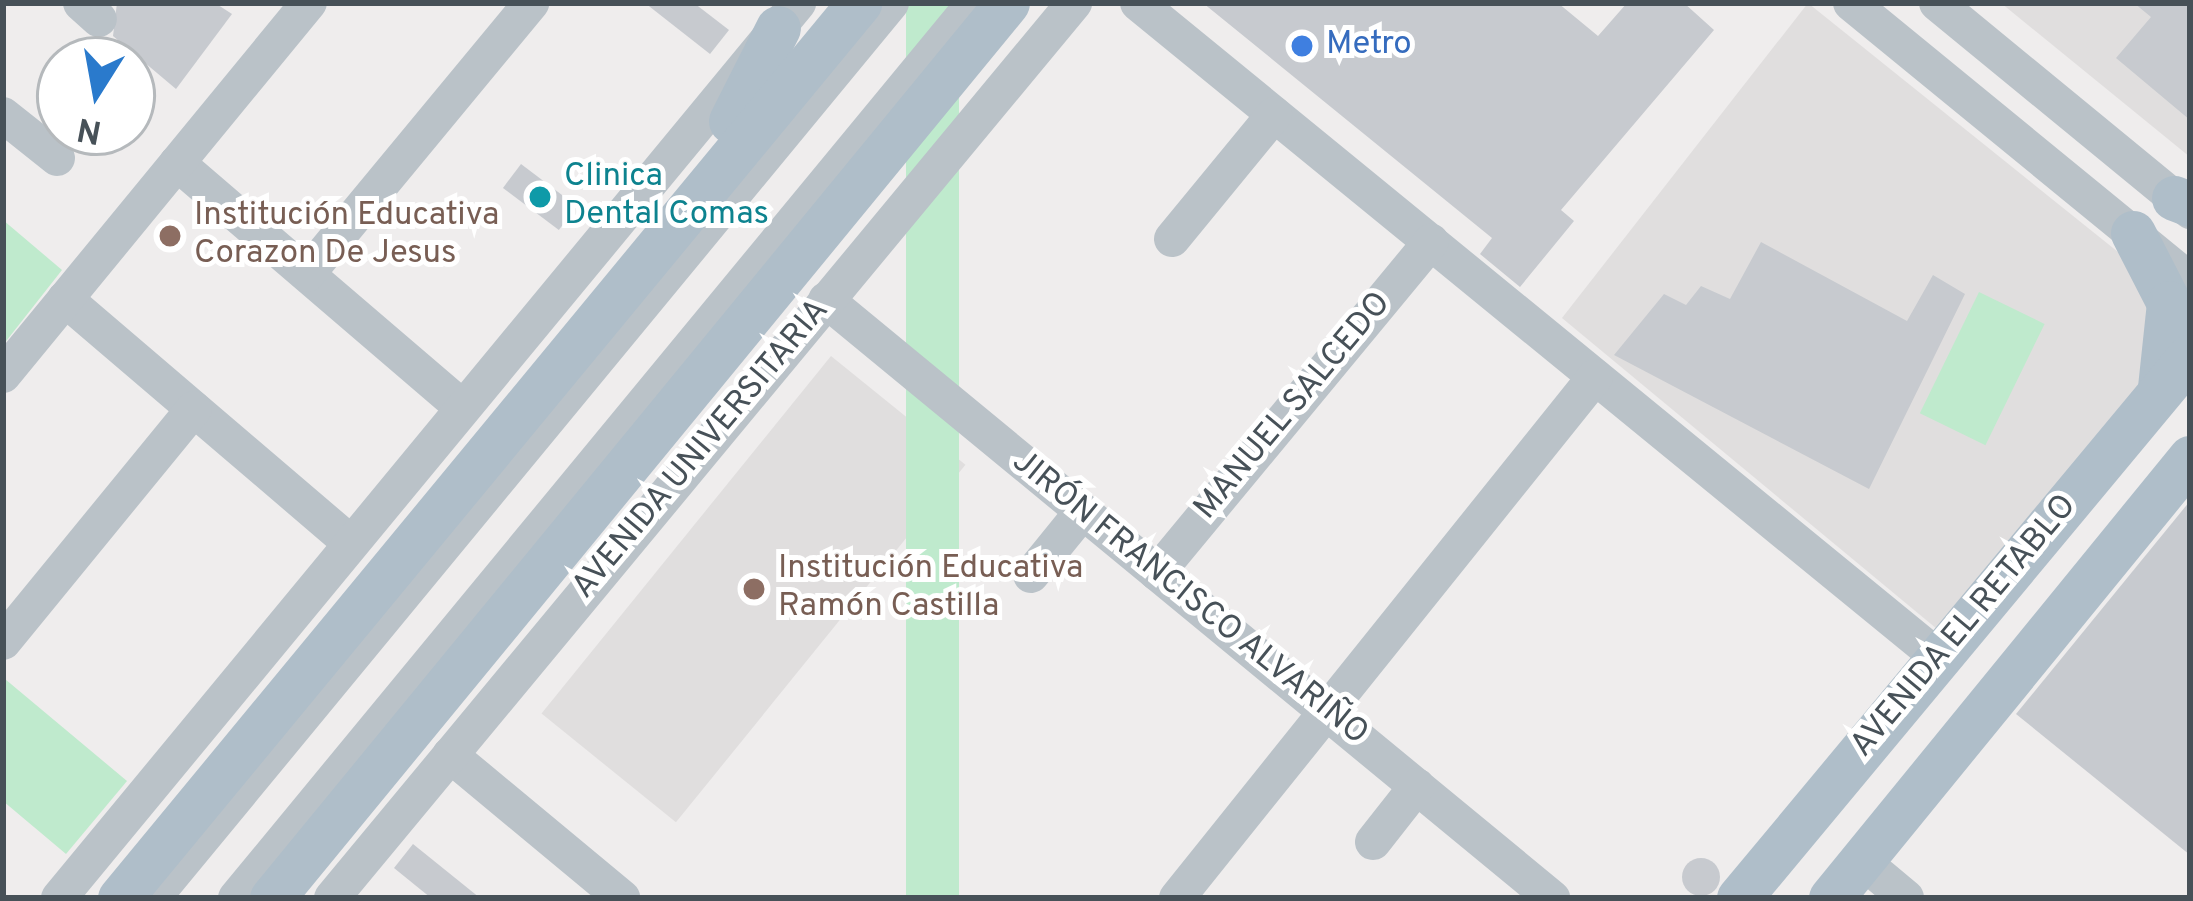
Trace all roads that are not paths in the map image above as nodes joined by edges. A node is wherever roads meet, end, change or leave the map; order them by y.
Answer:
1 (309, 3) edge
2 (531, 3) edge
3 (860, 3) edge
4 (891, 3) edge
5 (974, 3) edge
6 (1007, 3) edge
7 (1074, 3) edge
8 (1138, 3) edge
9 (1851, 3) edge
10 (1937, 3) edge
11 (788, 16) edge
12 (1274, 115) junction
13 (3, 116) edge
14 (57, 158) dead end
15 (177, 164) junction
16 (2185, 204) edge
17 (2133, 233) junction
18 (1172, 239) dead end
19 (1430, 242) junction
20 (662, 243) junction
21 (307, 274) junction
22 (2190, 280) edge
23 (65, 299) junction
24 (826, 300) junction
25 (2190, 356) edge
26 (3, 374) edge
27 (1594, 376) junction
28 (2154, 398) junction
29 (462, 407) junction
30 (194, 409) junction
31 (2190, 458) edge
32 (1083, 511) junction
33 (351, 543) junction
34 (1157, 573) junction
35 (1031, 574) dead end
36 (3, 641) edge
37 (1940, 658) junction
38 (1329, 714) junction
39 (450, 755) junction
40 (1417, 786) junction
41 (1372, 842) dead end
42 (59, 898) edge
43 (120, 898) edge
44 (153, 898) edge
45 (236, 898) edge
46 (272, 898) edge
47 (332, 898) edge
48 (622, 898) edge
49 (1177, 898) edge
50 (1552, 898) edge
51 (1739, 898) edge
52 (1831, 898) edge

1 - 15 street
2 - 21 street
3 - 20 main road
4 - 44 street
5 - 45 street
6 - 46 main road, AVENIDA UNIVERSITARIA
7 - 24 street, AVENIDA UNIVERSITARIA
8 - 12 street
9 - 17 street
10 - 16 street
11 - 20 main road
11 - 29 street
12 - 18 street
12 - 19 street
13 - 14 street
15 - 21 street
15 - 23 street
17 - 22 street
17 - 28 main road
19 - 27 street
19 - 34 street, MANUEL SALCEDO
20 - 43 main road
21 - 29 street
23 - 26 street
23 - 30 street
24 - 32 street, JIRÓN FRANCISCO ALVARIÑO
24 - 39 street, AVENIDA UNIVERSITARIA
25 - 28 main road, AVENIDA EL RETABLO
27 - 37 street
27 - 38 street
28 - 37 main road, AVENIDA EL RETABLO
29 - 33 street
30 - 33 street
30 - 36 street
31 - 52 main road, AVENIDA EL RETABLO
32 - 34 street, JIRÓN FRANCISCO ALVARIÑO
32 - 35 street
33 - 42 street
34 - 38 street, JIRÓN FRANCISCO ALVARIÑO
37 - 51 main road, AVENIDA EL RETABLO
38 - 40 street, JIRÓN FRANCISCO ALVARIÑO
38 - 49 street
39 - 47 street, AVENIDA UNIVERSITARIA
39 - 48 street
40 - 41 street
40 - 50 street, JIRÓN FRANCISCO ALVARIÑO

